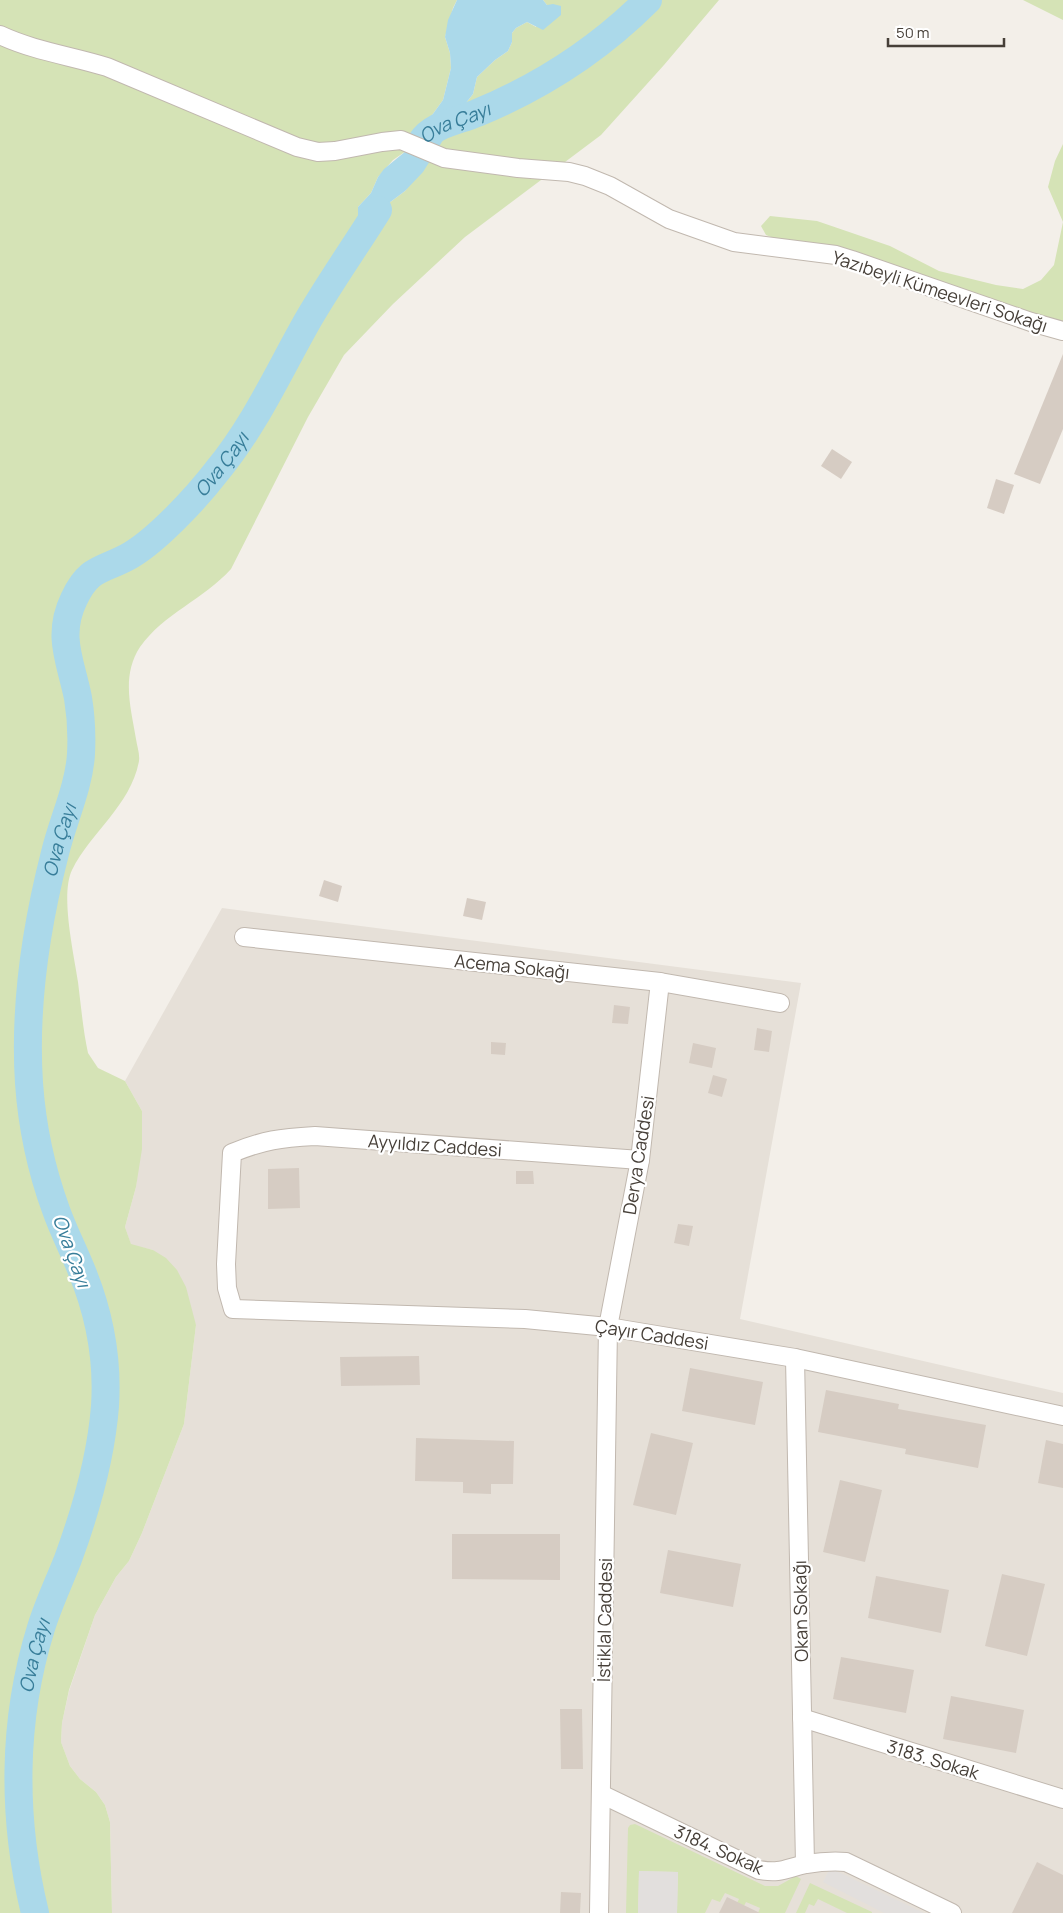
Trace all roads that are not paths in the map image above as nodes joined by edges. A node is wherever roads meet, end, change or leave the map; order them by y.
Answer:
1 (0, 35) edge
2 (1063, 331) edge
3 (244, 937) dead end
4 (660, 982) junction
5 (780, 1003) dead end
6 (640, 1160) junction
7 (233, 1309) joint
8 (608, 1327) junction
9 (795, 1358) junction
10 (1063, 1416) edge
11 (802, 1718) junction
12 (601, 1794) junction
13 (1063, 1799) edge
14 (805, 1864) junction
15 (599, 1913) edge
16 (952, 1913) edge

1 - 2 street, Yazıbeyli Kümeevleri Sokağı
3 - 4 street, Acema Sokağı
4 - 5 street, Acema Sokağı
4 - 6 street, Derya Caddesi
6 - 7 street, Ayyıldız Caddesi
6 - 8 street, Derya Caddesi
7 - 8 street, Çayır Caddesi
8 - 9 street, Çayır Caddesi
8 - 12 street, İstiklal Caddesi
9 - 10 street, Çayır Caddesi
9 - 11 street, Okan Sokağı
11 - 13 street, 3183. Sokak
11 - 14 street, Okan Sokağı
12 - 14 street, 3184. Sokak
12 - 15 street, İstiklal Caddesi
14 - 16 street, 3184. Sokak

